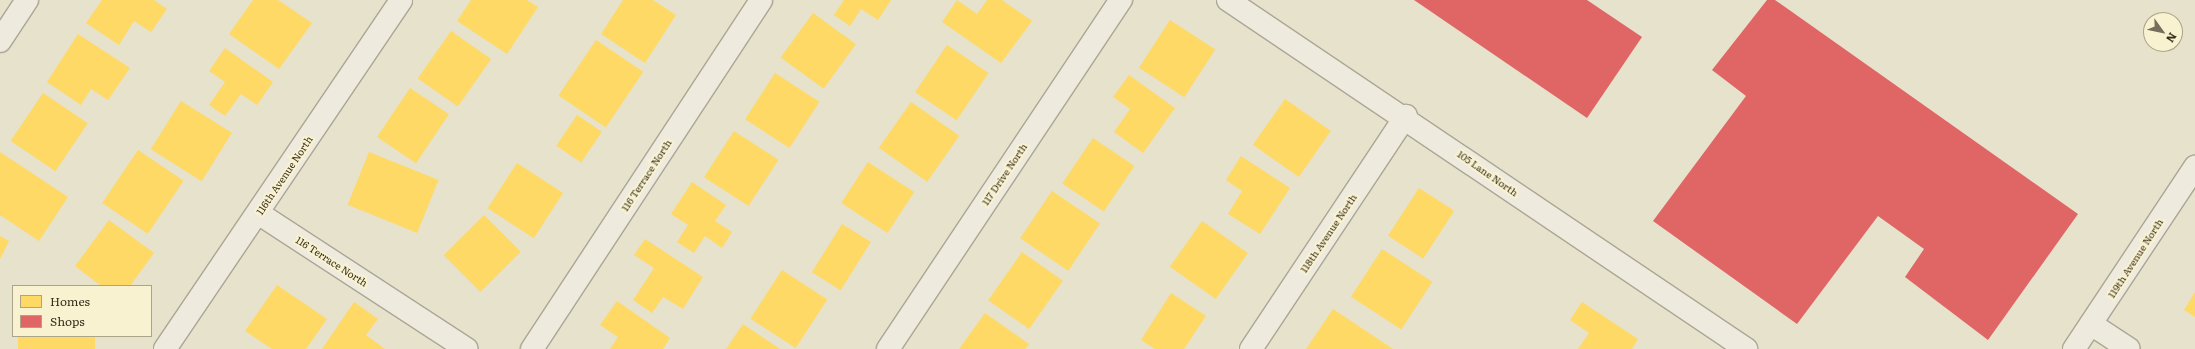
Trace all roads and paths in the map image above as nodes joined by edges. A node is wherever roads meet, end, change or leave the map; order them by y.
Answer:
1 (27, 0) edge
2 (401, 0) edge
3 (761, 0) edge
4 (1121, 0) edge
5 (1228, 0) edge
6 (0, 40) edge
7 (1406, 116) junction
8 (2195, 166) edge
9 (258, 213) junction
10 (2091, 324) junction
11 (1717, 341) edge
12 (165, 349) edge
13 (467, 349) edge
14 (532, 349) edge
15 (888, 349) edge
16 (1251, 349) edge
17 (1746, 349) edge
18 (2074, 349) edge
19 (2129, 349) edge

1 - 6 street
2 - 9 street, 116th Avenue North
3 - 14 street, 116 Terrace North
4 - 15 street, 117 Drive North
5 - 7 street, 105 Lane North
7 - 11 street, 105 Lane North
7 - 16 street, 118th Avenue North
8 - 10 street, 119th Avenue North
9 - 12 street, 116th Avenue North
9 - 13 street, 116 Terrace North
10 - 18 street, 119th Avenue North
10 - 19 street
11 - 17 street, 105 Lane North

